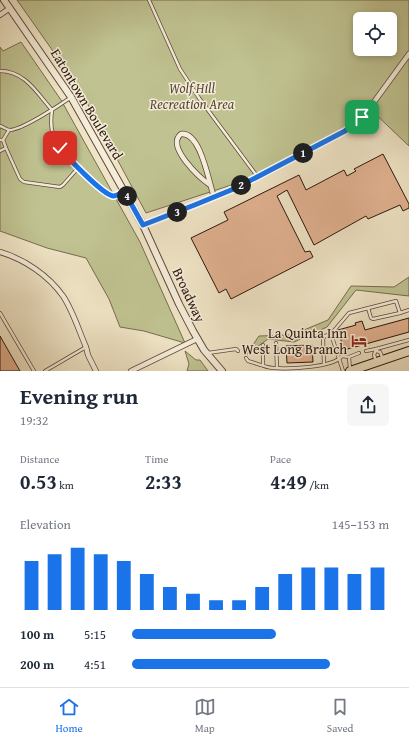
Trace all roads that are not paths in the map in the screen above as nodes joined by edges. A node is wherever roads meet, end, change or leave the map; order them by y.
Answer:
1 (4, 0) edge
2 (149, 0) edge
3 (10, 8) junction
4 (0, 15) edge
5 (409, 54) edge
6 (0, 71) edge
7 (71, 97) junction
8 (52, 110) junction
9 (0, 126) edge
10 (9, 130) junction
11 (2, 140) edge
12 (6, 148) junction
13 (0, 151) edge
14 (78, 168) junction
15 (258, 177) junction
16 (210, 185) junction
17 (124, 191) junction
18 (214, 197) junction
19 (143, 225) junction
20 (0, 252) edge
21 (368, 308) junction
22 (409, 310) edge
23 (400, 312) junction
24 (0, 313) edge
25 (331, 334) junction
26 (197, 339) junction
27 (409, 340) edge
28 (276, 343) dead end
29 (263, 345) dead end
30 (86, 347) junction
31 (376, 350) junction
32 (238, 351) dead end
33 (366, 351) dead end
34 (409, 351) edge
35 (207, 353) junction
36 (360, 353) dead end
37 (349, 357) junction
38 (246, 358) dead end
39 (339, 360) junction
40 (380, 360) junction
41 (324, 364) junction
42 (263, 365) junction
43 (273, 368) junction
44 (277, 368) junction
45 (34, 371) edge
46 (45, 371) edge
47 (96, 371) edge
48 (131, 371) edge
49 (222, 371) edge
50 (271, 371) edge
51 (343, 371) edge
52 (350, 371) edge

1 - 3 street, Eatontown Boulevard
2 - 15 lane
3 - 4 street
3 - 7 street, Eatontown Boulevard
5 - 15 street
6 - 8 lane
7 - 8 lane
7 - 17 street, Eatontown Boulevard
8 - 10 lane
8 - 14 lane
9 - 10 lane
10 - 11 lane
11 - 12 lane
12 - 13 lane
12 - 14 lane
14 - 17 lane
15 - 18 street
16 - 16 street
16 - 18 street
17 - 19 street, Eatontown Boulevard
18 - 19 street
19 - 26 street, Broadway
20 - 30 street
21 - 23 lane
21 - 23 lane
21 - 25 lane
22 - 23 lane
24 - 45 lane
25 - 39 lane
25 - 41 lane
26 - 35 street, Broadway
26 - 48 street
27 - 31 lane
28 - 44 lane
29 - 42 lane
30 - 46 lane
30 - 47 street
31 - 33 lane
31 - 40 lane
31 - 40 lane
32 - 35 lane
34 - 40 highway
35 - 49 street, Broadway
36 - 37 lane
37 - 39 lane
37 - 52 lane
38 - 42 lane
39 - 41 lane
39 - 51 lane
40 - 52 highway
41 - 44 lane
42 - 43 lane
43 - 44 lane
43 - 50 lane

